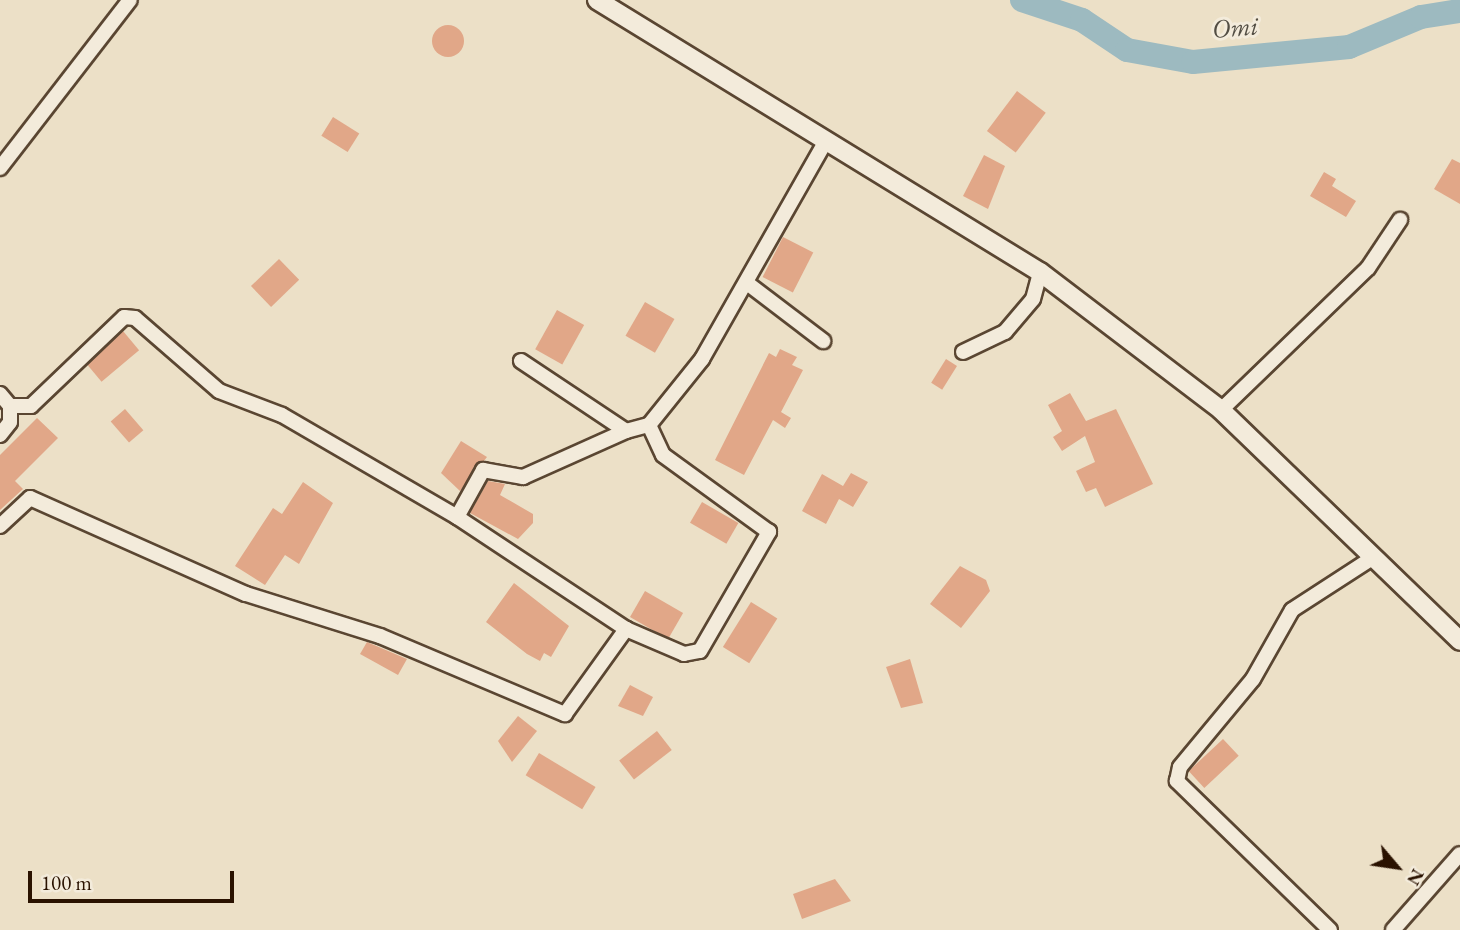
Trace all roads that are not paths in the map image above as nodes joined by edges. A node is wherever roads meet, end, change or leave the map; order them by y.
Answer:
1 (131, 0) edge
2 (597, 0) edge
3 (826, 141) junction
4 (0, 168) edge
5 (1400, 220) dead end
6 (1040, 272) junction
7 (747, 283) junction
8 (823, 341) dead end
9 (963, 352) dead end
10 (521, 361) dead end
11 (0, 394) edge
12 (10, 405) junction
13 (1221, 410) junction
14 (649, 425) junction
15 (626, 431) junction
16 (0, 435) edge
17 (457, 517) junction
18 (0, 527) edge
19 (1373, 558) junction
20 (626, 629) junction
21 (1460, 640) edge
22 (1460, 854) edge
23 (1330, 930) edge
24 (1393, 930) edge

1 - 4 street
2 - 3 street
3 - 6 street
3 - 7 street
5 - 13 street
6 - 9 street
6 - 13 street
7 - 8 street
7 - 14 street
10 - 15 street
11 - 12 street
12 - 16 street
12 - 17 street
13 - 19 street
14 - 15 street
14 - 20 street
15 - 17 street
17 - 20 street
18 - 20 street
19 - 21 street
19 - 23 street
22 - 24 street

